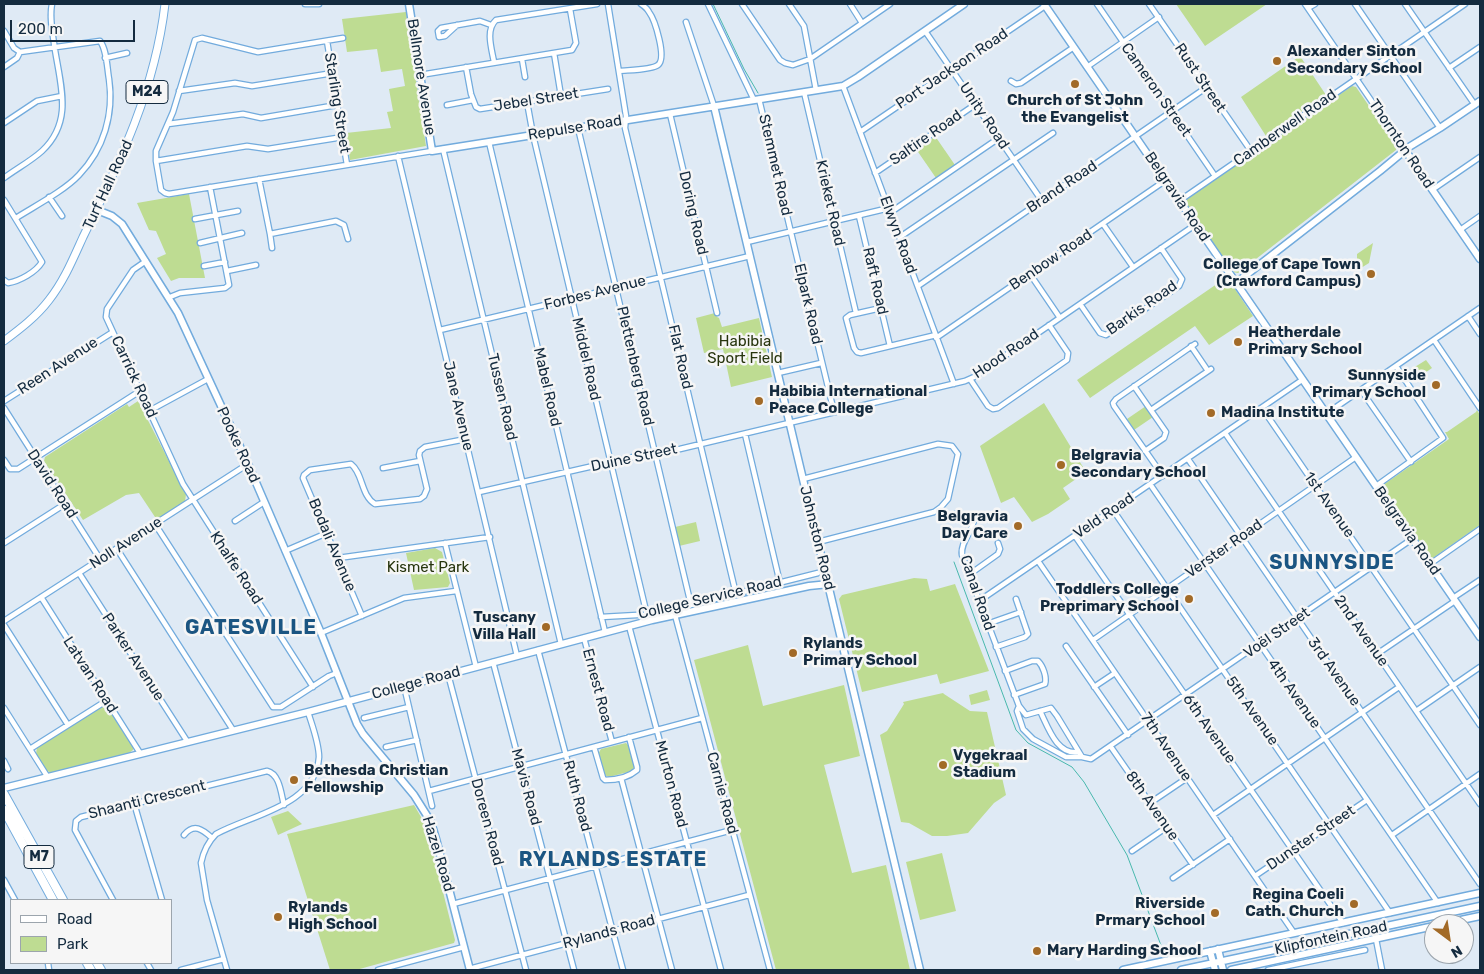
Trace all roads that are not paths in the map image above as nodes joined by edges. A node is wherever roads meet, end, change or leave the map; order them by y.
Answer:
1 (52, 4) edge
2 (165, 4) edge
3 (305, 4) edge
4 (319, 4) edge
5 (409, 4) edge
6 (597, 4) edge
7 (608, 4) edge
8 (641, 4) edge
9 (708, 4) edge
10 (742, 4) edge
11 (789, 4) edge
12 (850, 4) edge
13 (890, 4) edge
14 (964, 4) edge
15 (1097, 4) edge
16 (1149, 4) edge
17 (1315, 4) edge
18 (1356, 4) edge
19 (1405, 4) edge
20 (1465, 4) edge
21 (1044, 5) edge
22 (1307, 6) edge
23 (1457, 6) edge
24 (570, 9) junction
25 (1159, 17) junction
26 (686, 22) dead end
27 (862, 23) junction
28 (457, 25) dead end
29 (491, 25) junction
30 (4, 31) edge
31 (925, 31) junction
32 (1424, 31) junction
33 (343, 38) dead end
34 (327, 41) junction
35 (1123, 42) junction
36 (54, 46) junction
37 (1074, 47) junction
38 (1480, 47) edge
39 (20, 52) junction
40 (127, 53) dead end
41 (554, 53) junction
42 (1391, 55) junction
43 (105, 58) junction
44 (522, 59) junction
45 (810, 59) junction
46 (494, 62) junction
47 (1087, 66) junction
48 (4, 67) edge
49 (466, 67) junction
50 (1450, 68) junction
51 (952, 70) junction
52 (619, 71) junction
53 (333, 74) junction
54 (420, 74) junction
55 (526, 77) dead end
56 (1356, 79) junction
57 (1011, 81) dead end
58 (843, 86) junction
59 (1207, 87) junction
60 (608, 89) dead end
61 (816, 90) junction
62 (179, 91) junction
63 (804, 92) junction
64 (62, 96) junction
65 (561, 96) junction
66 (473, 100) junction
67 (756, 100) junction
68 (527, 102) junction
69 (1478, 103) edge
70 (447, 104) dead end
71 (976, 104) junction
72 (337, 105) junction
73 (714, 106) junction
74 (1171, 112) junction
75 (670, 114) junction
76 (626, 120) junction
77 (4, 124) edge
78 (168, 124) junction
79 (578, 128) junction
80 (1440, 128) junction
81 (860, 132) junction
82 (1053, 133) dead end
83 (533, 135) junction
84 (343, 137) junction
85 (1135, 137) junction
86 (999, 138) junction
87 (488, 142) junction
88 (443, 149) junction
89 (432, 151) junction
90 (1251, 151) junction
91 (1406, 151) junction
92 (398, 156) junction
93 (1480, 157) edge
94 (1013, 159) junction
95 (156, 160) junction
96 (347, 165) junction
97 (876, 173) junction
98 (1215, 176) junction
99 (4, 178) edge
100 (259, 179) junction
101 (1166, 180) junction
102 (210, 187) junction
103 (1432, 190) junction
104 (163, 192) joint
105 (49, 198) junction
106 (4, 200) edge
107 (1042, 200) junction
108 (1179, 201) junction
109 (889, 209) junction
110 (97, 210) junction
111 (238, 210) dead end
112 (216, 215) junction
113 (62, 216) dead end
114 (859, 216) junction
115 (1480, 216) edge
116 (16, 218) junction
117 (195, 219) dead end
118 (834, 221) junction
119 (1103, 224) junction
120 (1196, 224) junction
121 (1460, 230) junction
122 (790, 231) junction
123 (242, 233) dead end
124 (270, 234) junction
125 (900, 237) junction
126 (220, 238) junction
127 (348, 239) dead end
128 (747, 242) junction
129 (200, 243) dead end
130 (272, 248) dead end
131 (1161, 248) junction
132 (1477, 248) edge
133 (750, 256) junction
134 (1480, 259) edge
135 (146, 261) junction
136 (225, 262) junction
137 (256, 265) dead end
138 (204, 266) dead end
139 (706, 267) junction
140 (1133, 267) junction
141 (227, 271) junction
142 (1030, 274) junction
143 (661, 278) junction
144 (4, 280) edge
145 (1236, 283) junction
146 (918, 286) junction
147 (616, 288) junction
148 (170, 297) junction
149 (572, 299) junction
150 (1080, 304) junction
151 (881, 308) junction
152 (1480, 308) edge
153 (528, 310) junction
154 (717, 312) dead end
155 (856, 313) junction
156 (1468, 316) junction
157 (1060, 318) junction
158 (484, 319) junction
159 (1049, 325) junction
160 (440, 330) junction
161 (113, 332) junction
162 (1480, 334) edge
163 (936, 337) junction
164 (1434, 340) junction
165 (4, 341) edge
166 (890, 346) junction
167 (821, 363) junction
168 (1396, 366) junction
169 (778, 373) junction
170 (208, 379) junction
171 (970, 379) junction
172 (1302, 380) junction
173 (954, 384) junction
174 (1134, 386) junction
175 (1361, 390) junction
176 (140, 391) junction
177 (4, 401) edge
178 (4, 408) edge
179 (1262, 408) junction
180 (1480, 408) edge
181 (149, 410) junction
182 (1151, 410) junction
183 (834, 412) junction
184 (1326, 414) junction
185 (789, 423) junction
186 (745, 434) junction
187 (1225, 434) junction
188 (466, 439) junction
189 (700, 444) junction
190 (1145, 451) junction
191 (655, 452) junction
192 (1356, 457) junction
193 (36, 458) junction
194 (1188, 459) junction
195 (4, 460) edge
196 (420, 460) junction
197 (611, 462) junction
198 (1411, 462) junction
199 (248, 464) junction
200 (383, 468) dead end
201 (567, 472) junction
202 (1162, 476) junction
203 (803, 479) junction
204 (523, 483) junction
205 (1150, 484) junction
206 (1315, 485) junction
207 (1376, 486) junction
208 (479, 492) junction
209 (193, 500) junction
210 (264, 502) junction
211 (65, 504) junction
212 (938, 510) junction
213 (1113, 510) junction
214 (1278, 511) junction
215 (236, 521) dead end
216 (155, 524) junction
217 (1480, 529) edge
218 (327, 532) junction
219 (1075, 536) junction
220 (490, 537) junction
221 (1241, 537) junction
222 (1412, 539) junction
223 (818, 542) junction
224 (4, 543) edge
225 (445, 543) junction
226 (998, 543) dead end
227 (117, 549) junction
228 (284, 551) junction
229 (338, 558) junction
230 (100, 559) junction
231 (1038, 561) junction
232 (1204, 563) junction
233 (1430, 564) junction
234 (1372, 567) junction
235 (79, 573) junction
236 (818, 573) dead end
237 (970, 574) junction
238 (1480, 580) edge
239 (780, 583) junction
240 (829, 584) junction
241 (1167, 589) junction
242 (456, 591) junction
243 (1334, 593) junction
244 (736, 594) junction
245 (41, 598) junction
246 (1016, 599) dead end
247 (1454, 600) junction
248 (979, 601) junction
249 (691, 605) junction
250 (1021, 612) junction
251 (1130, 614) junction
252 (647, 615) junction
253 (675, 615) junction
254 (362, 616) junction
255 (601, 617) junction
256 (1297, 618) junction
257 (4, 623) edge
258 (987, 624) junction
259 (629, 626) junction
260 (1414, 629) junction
261 (605, 632) junction
262 (321, 633) junction
263 (1480, 637) edge
264 (584, 638) junction
265 (1093, 640) junction
266 (561, 644) junction
267 (1260, 644) junction
268 (1066, 646) dead end
269 (996, 647) junction
270 (538, 650) junction
271 (1377, 654) junction
272 (517, 656) junction
273 (492, 662) junction
274 (476, 667) junction
275 (1480, 667) edge
276 (1223, 670) junction
277 (1005, 671) junction
278 (1115, 672) junction
279 (337, 673) junction
280 (448, 674) junction
281 (404, 686) junction
282 (1453, 686) junction
283 (313, 687) junction
284 (1094, 687) junction
285 (1399, 687) junction
286 (1014, 695) junction
287 (1186, 696) junction
288 (106, 701) junction
289 (347, 701) junction
290 (1019, 706) junction
291 (4, 708) edge
292 (409, 708) junction
293 (1040, 711) junction
294 (1416, 711) junction
295 (308, 712) junction
296 (1362, 713) junction
297 (371, 716) junction
298 (364, 718) dead end
299 (702, 718) junction
300 (1148, 721) junction
301 (373, 724) dead end
302 (68, 725) junction
303 (1480, 725) edge
304 (233, 730) junction
305 (657, 730) junction
306 (1128, 735) junction
307 (629, 738) junction
308 (1325, 738) junction
309 (416, 740) junction
310 (187, 741) junction
311 (612, 742) junction
312 (394, 745) junction
313 (1111, 746) junction
314 (386, 747) dead end
315 (594, 747) junction
316 (30, 749) junction
317 (140, 752) junction
318 (396, 752) dead end
319 (566, 754) junction
320 (1081, 755) junction
321 (4, 762) edge
322 (1288, 764) junction
323 (520, 766) junction
324 (8, 769) dead end
325 (1480, 774) edge
326 (48, 776) junction
327 (475, 778) junction
328 (620, 778) junction
329 (1188, 778) junction
330 (1466, 784) junction
331 (4, 788) edge
332 (1250, 789) junction
333 (429, 791) junction
334 (4, 794) edge
335 (1367, 800) junction
336 (134, 803) junction
337 (1150, 803) junction
338 (1480, 804) edge
339 (284, 805) junction
340 (432, 806) dead end
341 (1429, 810) junction
342 (9, 814) edge
343 (1213, 815) junction
344 (1330, 825) junction
345 (1167, 827) junction
346 (732, 830) junction
347 (1392, 835) junction
348 (184, 836) dead end
349 (212, 838) junction
350 (1230, 839) junction
351 (687, 842) junction
352 (1132, 851) dead end
353 (1292, 851) junction
354 (641, 853) junction
355 (1193, 865) junction
356 (596, 866) junction
357 (1255, 876) junction
358 (550, 878) junction
359 (1173, 878) dead end
360 (4, 880) edge
361 (1480, 884) edge
362 (505, 890) junction
363 (1480, 893) edge
364 (749, 895) junction
365 (14, 899) edge
366 (52, 899) edge
367 (62, 899) edge
368 (112, 899) edge
369 (162, 899) edge
370 (1438, 903) junction
371 (453, 904) junction
372 (1480, 906) edge
373 (704, 907) junction
374 (1390, 913) junction
375 (658, 919) junction
376 (1343, 923) junction
377 (1424, 928) edge
378 (1374, 929) junction
379 (613, 931) junction
380 (1294, 933) junction
381 (1376, 938) junction
382 (567, 943) junction
383 (464, 947) junction
384 (1218, 949) junction
385 (1365, 950) dead end
386 (1210, 951) junction
387 (522, 955) junction
388 (224, 959) junction
389 (1221, 962) junction
390 (1214, 967) edge
391 (181, 970) edge
392 (227, 970) edge
393 (378, 970) edge
394 (469, 970) edge
395 (526, 970) edge
396 (574, 970) edge
397 (623, 970) edge
398 (672, 970) edge
399 (721, 970) edge
400 (770, 970) edge
401 (920, 970) edge
402 (1122, 970) edge
403 (1181, 970) edge
404 (1223, 970) edge
405 (1231, 970) edge
406 (1268, 970) edge
407 (1382, 970) edge

1 - 36 street
2 - 110 main road, Turf Hall Road / M24
3 - 4 street
5 - 54 street, Bellmore Avenue
6 - 24 street
7 - 52 street, Flat Road
8 - 52 street
9 - 67 street, Stemmet Road
10 - 45 street
11 - 45 street
12 - 27 street
13 - 27 street
14 - 31 street, Repulse Road
15 - 35 street, Cameron Street
16 - 25 street, Rust Street
17 - 22 street
18 - 42 street
19 - 32 street
20 - 23 street, Camberwell Road
21 - 37 street, Belgravia Road
21 - 51 street, Port Jackson Road
22 - 56 street, Thornton Road
23 - 32 street, Camberwell Road
24 - 29 street
24 - 41 street
25 - 35 street
25 - 59 street, Rust Street
26 - 73 street
27 - 45 street
28 - 29 street
29 - 46 street
30 - 39 street
31 - 51 street, Unity Road
31 - 58 street, Repulse Road
32 - 42 street, Camberwell Road
32 - 50 street
33 - 34 street, Starling Street
34 - 53 street, Starling Street
34 - 62 street, Starling Street
35 - 47 street
35 - 74 street, Cameron Street
36 - 39 street
36 - 43 street
36 - 64 street
37 - 47 street, Belgravia Road
37 - 57 street
38 - 50 street
39 - 48 street
40 - 43 street
41 - 44 street
41 - 65 street
42 - 56 street, Camberwell Road
42 - 80 street
43 - 105 street
44 - 46 street
44 - 55 street
45 - 61 street
46 - 49 street
47 - 85 street, Belgravia Road
49 - 54 street
49 - 66 street, Jebel Street
50 - 69 street
51 - 71 street, Unity Road
51 - 81 street, Port Jackson Road
52 - 76 street, Flat Road
53 - 62 street
53 - 72 street, Starling Street
54 - 89 street, Bellmore Avenue
56 - 90 street, Camberwell Road
56 - 91 street, Thornton Road
58 - 61 street, Repulse Road
58 - 81 street, Elwyn Road
59 - 74 street, Brand Road
59 - 90 street, Rust Street
60 - 65 street, Jebel Street
61 - 63 street, Repulse Road
62 - 78 street, Starling Street
63 - 67 street, Repulse Road
63 - 118 street, Krieket Road
64 - 77 street
64 - 99 street
65 - 68 street, Jebel Street
66 - 68 street, Jebel Street
66 - 70 street
67 - 73 street, Repulse Road
67 - 122 street, Stemmet Road
68 - 83 street, Middel Road
69 - 80 street
71 - 86 street, Unity Road
71 - 97 street, Saltire Road
72 - 78 street
72 - 84 street, Starling Street
73 - 75 street, Repulse Road
73 - 128 street, Johnston Road
74 - 85 street, Brand Road
74 - 98 street, Cameron Street
75 - 76 street, Repulse Road
75 - 139 street, Doring Road
76 - 79 street, Repulse Road
76 - 143 street, Flat Road
78 - 95 street, Starling Street
79 - 83 street, Repulse Road
79 - 147 street, Plettenberg Road
80 - 91 street
81 - 97 street, Elwyn Road
82 - 94 street
83 - 87 street, Repulse Road
83 - 149 street, Middel Road
84 - 95 street
84 - 96 street, Starling Street
85 - 101 street, Belgravia Road
85 - 107 street, Brand Road
86 - 94 street, Unity Road
86 - 109 street
87 - 88 street, Repulse Road
87 - 153 street, Mabel Road
88 - 89 street, Repulse Road
88 - 158 street, Tussen Road
89 - 92 street, Repulse Road
90 - 98 street, Camberwell Road
91 - 103 street, Thornton Road
91 - 145 street
92 - 96 street, Repulse Road
92 - 160 street, Jane Avenue
93 - 103 street
94 - 107 street, Unity Road
94 - 125 street
95 - 104 street, Starling Street
96 - 100 street, Repulse Road
97 - 109 street, Elwyn Road
98 - 108 street, Camberwell Road
100 - 102 street, Repulse Road
100 - 124 street
101 - 108 street, Belgravia Road
101 - 119 street, Benbow Road
102 - 104 street, Repulse Road
102 - 112 street
103 - 121 street, Thornton Road
105 - 113 street
105 - 116 street
106 - 116 street
107 - 146 street, Brand Road
108 - 120 street, Belgravia Road
109 - 114 street
109 - 125 street, Elwyn Road
110 - 135 street, Pooke Road
110 - 165 main road, Turf Hall Road / M24
111 - 112 street
112 - 117 street
112 - 126 street
114 - 118 street
114 - 151 street, Raft Road
115 - 121 street
116 - 144 street
118 - 122 street
118 - 155 street, Krieket Road
119 - 140 street
119 - 142 street, Benbow Road
120 - 131 street, Hood Road
120 - 145 street, Belgravia Road
121 - 132 street, Thornton Road
122 - 128 street
122 - 167 street, Elpark Road
123 - 126 street
124 - 127 street
124 - 130 street
125 - 146 street, Elwyn Road
126 - 129 street
126 - 136 street
128 - 133 street, Johnston Road
131 - 140 street, Hood Road
131 - 150 street, Barkis Road
132 - 134 street, Thornton Road
133 - 139 street, Forbes Avenue
133 - 169 street, Johnston Road
135 - 148 street, Pooke Road
135 - 161 street, Carrick Road
136 - 138 street
136 - 141 street
137 - 141 street
139 - 143 street, Forbes Avenue
139 - 154 street, Doring Road
140 - 150 street, Hood Road
141 - 148 street
142 - 157 street
142 - 163 street, Benbow Road
143 - 147 street, Forbes Avenue
143 - 189 street, Flat Road
145 - 172 street, Belgravia Road
146 - 163 street, Elwyn Road
147 - 149 street, Forbes Avenue
147 - 191 street, Plettenberg Road
148 - 170 street, Pooke Road
149 - 153 street, Forbes Avenue
149 - 197 street, Middel Road
150 - 157 street, Hood Road
151 - 155 street
151 - 166 street, Raft Road
152 - 156 street
153 - 158 street, Forbes Avenue
153 - 201 street, Mabel Road
155 - 166 street, Benbow Road
156 - 162 street
156 - 164 street
157 - 159 street, Hood Road
158 - 160 street, Forbes Avenue
158 - 204 street, Tussen Road
159 - 171 street, Hood Road
159 - 171 street
160 - 188 street, Jane Avenue
161 - 176 street, Carrick Road
161 - 177 street, Reen Avenue
163 - 166 street, Benbow Road
163 - 173 street, Elwyn Road
164 - 168 street
164 - 180 street
167 - 169 street, Elpark Road
167 - 183 street
168 - 175 street
168 - 198 street
169 - 185 street, Johnston Road
170 - 181 street
170 - 199 street, Pooke Road
171 - 173 street, Hood Road
172 - 179 street, Veld Road
172 - 184 street, Belgravia Road
173 - 183 street, Hood Road
174 - 182 street
174 - 182 street
174 - 190 street
175 - 184 street
175 - 198 street
176 - 181 street, Carrick Road
176 - 193 street
178 - 193 street, David Road
179 - 187 street, Veld Road
179 - 206 street, 1st Avenue
181 - 209 street, Carrick Road
182 - 190 street
183 - 185 street, Hood Road
184 - 192 street, Belgravia Road
185 - 186 street, Duine Street
185 - 203 street, Johnston Road
186 - 189 street, Duine Street
186 - 239 street
187 - 194 street, Veld Road
187 - 214 street, 2nd Avenue
188 - 196 street
188 - 208 street, Jane Avenue
189 - 191 street, Duine Street
189 - 244 street, Flat Road
190 - 202 street
191 - 197 street, Duine Street
191 - 249 street, Plettenberg Road
192 - 206 street, Verster Road
192 - 207 street, Belgravia Road
193 - 195 street
193 - 211 street, David Road
194 - 202 street, Veld Road
194 - 221 street, 3rd Avenue
196 - 200 street
196 - 218 street, Bodali Avenue
197 - 201 street, Duine Street
197 - 252 street, Middel Road
198 - 207 street
199 - 209 street, Noll Avenue
199 - 210 street, Pooke Road
201 - 204 street, Duine Street
201 - 255 street, Mabel Road
202 - 205 street, Veld Road
203 - 212 street
203 - 223 street, Johnston Road
204 - 208 street, Duine Street
204 - 266 street, Tussen Road
205 - 213 street, Veld Road
205 - 232 street, 4th Avenue
206 - 214 street, Verster Road
206 - 234 street, 1st Avenue
207 - 222 street, Belgravia Road
208 - 220 street, Jane Avenue
209 - 216 street, Noll Avenue
209 - 283 street, Khalfe Road
210 - 215 street
210 - 228 street, Pooke Road
211 - 224 street
211 - 230 street, David Road
212 - 223 street
212 - 237 street, Canal Road
213 - 219 street, Veld Road
213 - 241 street, 5th Avenue
214 - 221 street, Verster Road
214 - 243 street, 2nd Avenue
216 - 227 street, Noll Avenue
216 - 283 street
217 - 233 street
218 - 228 street
218 - 229 street, Bodali Avenue
219 - 231 street, Veld Road
219 - 251 street, 6th Avenue
220 - 225 street
220 - 272 street, Jane Avenue
221 - 232 street, Verster Road
221 - 256 street, 3rd Avenue
222 - 233 street, Belgravia Road
222 - 234 street, Voël Street
223 - 240 street, Johnston Road
225 - 229 street
225 - 242 street
226 - 237 street
227 - 230 street, Noll Avenue
227 - 304 street
228 - 262 street, Pooke Road
229 - 254 street, Bodali Avenue
230 - 235 street, Noll Avenue
231 - 248 street, Veld Road
231 - 265 street, 7th Avenue
232 - 241 street, Verster Road
232 - 267 street, 4th Avenue
233 - 247 street, Belgravia Road
234 - 243 street, Voël Street
234 - 260 street, 1st Avenue
235 - 245 street, Noll Avenue
235 - 310 street, Parker Avenue
236 - 239 street, College Service Road
237 - 248 street, Canal Road
238 - 247 street
239 - 244 street, College Service Road
240 - 253 street, College Road
240 - 401 street, Johnston Road
241 - 251 street, Verster Road
241 - 276 street, 5th Avenue
242 - 254 street
242 - 274 street
243 - 256 street, Voël Street
243 - 271 street, 2nd Avenue
244 - 249 street, College Service Road
245 - 257 street, Noll Avenue
245 - 288 street, Latvan Road
246 - 250 street
247 - 260 street
247 - 263 street, Belgravia Road
248 - 258 street, Canal Road
249 - 252 street, College Service Road
250 - 258 street
250 - 269 street
251 - 265 street, Verster Road
251 - 287 street, 6th Avenue
252 - 255 street, College Service Road
253 - 259 street, College Road
253 - 299 street, Carnie Road
254 - 262 street
255 - 261 street, Mabel Road
256 - 267 street, Voël Street
256 - 296 street, 3rd Avenue
257 - 302 street
258 - 269 street, Canal Road
259 - 261 street, College Road
259 - 305 street, Murton Road
260 - 271 street
260 - 282 street, 1st Avenue
261 - 264 street, College Road
262 - 279 street, Pooke Road
264 - 266 street, College Road
264 - 311 street, Ernest Road
265 - 278 street, 7th Avenue
266 - 270 street, College Road
267 - 276 street, Voël Street
267 - 308 street, 4th Avenue
268 - 284 street
269 - 277 street, Canal Road
270 - 272 street, College Road
270 - 319 street, Ruth Road
271 - 285 street, 2nd Avenue
272 - 273 street, College Road
273 - 274 street, College Road
273 - 323 street, Mavis Road
274 - 280 street, College Road
275 - 282 street
276 - 287 street, Voël Street
276 - 322 street, 5th Avenue
277 - 286 street, Canal Road
277 - 286 street
278 - 284 street
278 - 300 street, 7th Avenue
279 - 283 street
279 - 289 street, Pooke Road
280 - 281 street, College Road
280 - 327 street, Doreen Road
281 - 289 street, College Road
281 - 292 street, Hazel Road
282 - 294 street
282 - 303 street, 1st Avenue
284 - 306 street
285 - 294 street, 2nd Avenue
285 - 296 street
286 - 290 street, Canal Road
287 - 300 street, Voël Street
287 - 332 street, 6th Avenue
288 - 302 street
288 - 317 street, Latvan Road
289 - 295 street, College Road
289 - 371 street, Hazel Road
290 - 293 street
290 - 320 street, Canal Road
291 - 316 street
292 - 297 street
292 - 309 street, Hazel Road
293 - 320 street
293 - 320 street
294 - 330 street, 2nd Avenue
295 - 304 street, College Road
295 - 339 street
296 - 308 street
296 - 341 street, 3rd Avenue
297 - 298 street
297 - 301 street
299 - 305 street
299 - 346 street, Carnie Road
300 - 306 street, Voël Street
300 - 329 street, 7th Avenue
302 - 316 street
304 - 310 street, College Road
305 - 307 street
305 - 351 street, Murton Road
306 - 313 street, Voël Street
307 - 311 street
307 - 328 street, Ernest Road
308 - 322 street
308 - 335 street, 4th Avenue
309 - 312 street
309 - 333 street, Hazel Road
310 - 317 street, College Road
311 - 315 street
312 - 314 street
312 - 318 street
313 - 320 street, Voël Street
313 - 337 street, 8th Avenue
315 - 319 street
315 - 328 street, Ernest Road
316 - 326 street
317 - 326 street, College Road
319 - 323 street
319 - 356 street, Ruth Road
321 - 324 street
322 - 332 street
322 - 344 street, 5th Avenue
323 - 327 street
323 - 358 street, Mavis Road
325 - 330 street
326 - 331 street, College Road
327 - 333 street
327 - 362 street, Doreen Road
328 - 354 street
329 - 337 street
329 - 343 street, 7th Avenue
330 - 338 street, 2nd Avenue
330 - 341 street
332 - 343 street
332 - 353 street, 6th Avenue
333 - 340 street, Hazel Road
334 - 342 highway, M7
335 - 344 street, Dunster Street
335 - 347 street, 4th Avenue
336 - 339 street, Shaanti Crescent
336 - 368 street, Shaanti Crescent
336 - 369 street
337 - 345 street, 8th Avenue
339 - 349 street
341 - 347 street
341 - 361 street, 3rd Avenue
342 - 366 highway, M7
342 - 367 highway, M7
343 - 350 street, 7th Avenue
344 - 353 street, Dunster Street
344 - 374 street, 5th Avenue
345 - 352 street
345 - 355 street, 8th Avenue
346 - 351 street
346 - 364 street, Carnie Road
347 - 370 street, 4th Avenue
348 - 349 street
349 - 388 street
350 - 355 street
350 - 357 street, 7th Avenue
351 - 354 street
351 - 373 street, Murton Road
353 - 357 street, Dunster Street
353 - 376 street, 6th Avenue
354 - 356 street
354 - 375 street
355 - 359 street
356 - 358 street
356 - 379 street, Ruth Road
357 - 380 street, 7th Avenue
358 - 362 street
358 - 382 street, Mavis Road
360 - 365 street
362 - 371 street
362 - 387 street, Doreen Road
363 - 370 street
364 - 373 street, Rylands Road
364 - 400 street, Carnie Road
370 - 374 street
371 - 383 street, Hazel Road
372 - 378 street, Klipfontein Road
373 - 375 street, Rylands Road
373 - 399 street, Murton Road
374 - 376 street
375 - 379 street, Rylands Road
375 - 398 street
376 - 380 street
377 - 381 street, Klipfontein Road
378 - 381 street
378 - 389 street, Klipfontein Road
379 - 382 street, Rylands Road
379 - 397 street, Ruth Road
380 - 384 street
381 - 405 street, Klipfontein Road
381 - 407 street
382 - 387 street, Rylands Road
382 - 396 street, Mavis Road
383 - 393 street
383 - 394 street, Hazel Road
384 - 386 street
384 - 389 street
385 - 406 street
386 - 390 street
386 - 402 street
387 - 394 street, Rylands Road
387 - 395 street, Doreen Road
388 - 391 street
388 - 392 street
389 - 390 street, Klipfontein Road
389 - 404 street
390 - 403 street, Klipfontein Road

